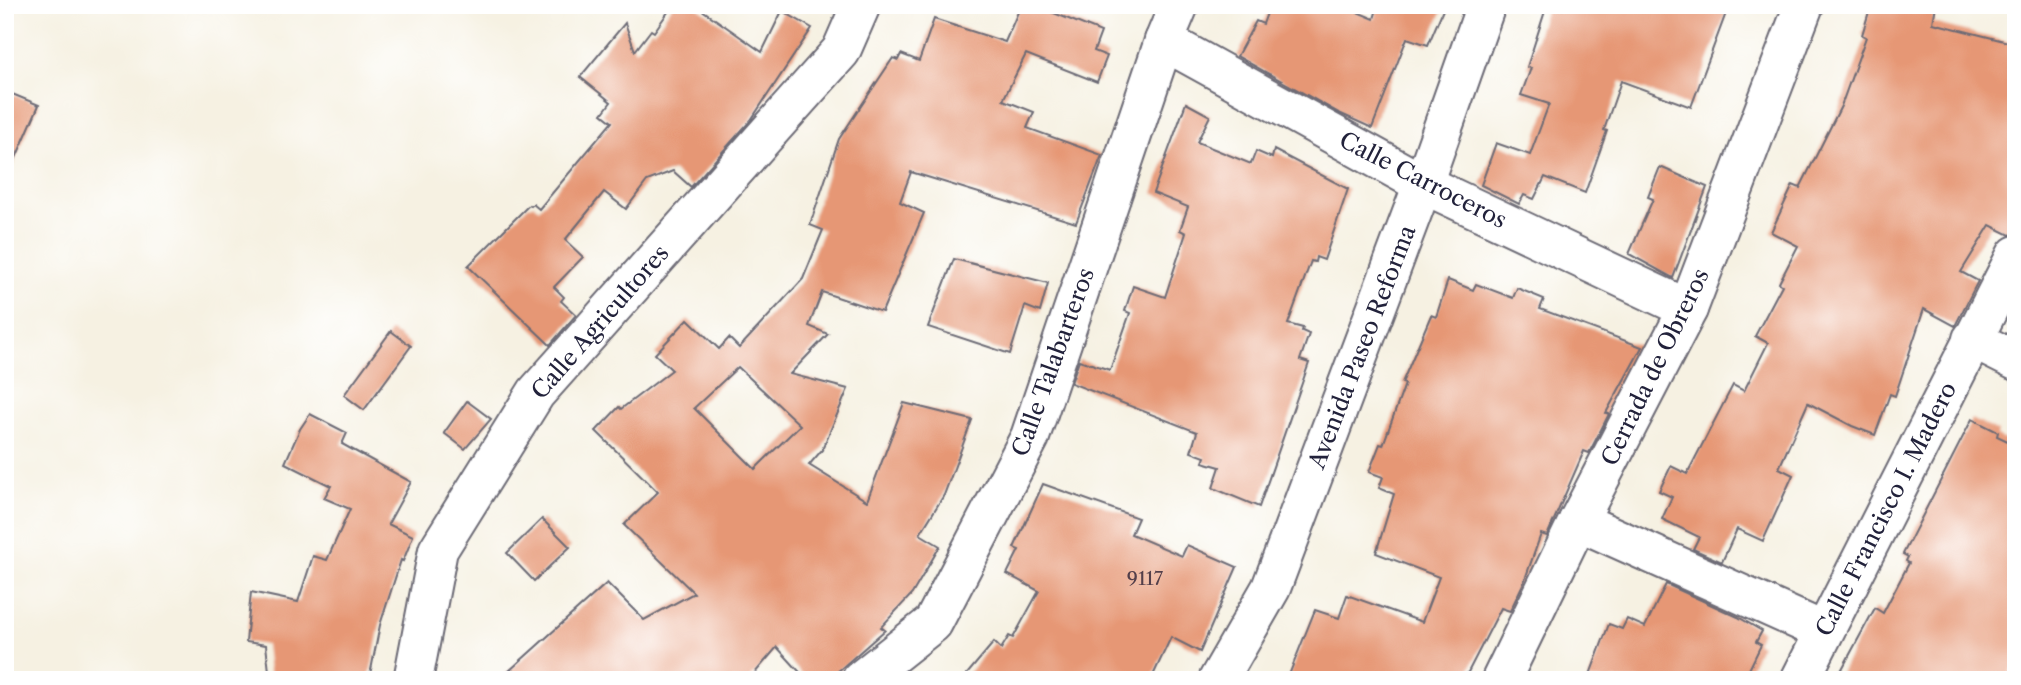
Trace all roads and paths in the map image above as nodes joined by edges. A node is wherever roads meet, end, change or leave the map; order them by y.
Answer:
1 (861, 5) edge
2 (1179, 5) edge
3 (1486, 5) edge
4 (1804, 5) edge
5 (1164, 41) junction
6 (1423, 184) junction
7 (2016, 255) edge
8 (1688, 309) junction
9 (1972, 339) junction
10 (2016, 361) edge
11 (1578, 521) junction
12 (1823, 631) junction
13 (413, 680) edge
14 (861, 680) edge
15 (1218, 680) edge
16 (1501, 680) edge
17 (1800, 680) edge

1 - 13 street, Calle Agricultores
2 - 5 street, Calle Talabarteros
3 - 6 street, Avenida Paseo Reforma
4 - 8 street, Cerrada de Obreros
5 - 6 street, Calle Carroceros
5 - 14 street, Calle Talabarteros
6 - 8 street, Calle Carroceros
6 - 15 street, Avenida Paseo Reforma
7 - 9 street, Calle Francisco I. Madero
8 - 11 street, Cerrada de Obreros
9 - 10 street
9 - 12 street, Calle Francisco I. Madero
11 - 12 street
11 - 16 street, Cerrada de Obreros
12 - 17 street, Calle Francisco I. Madero

